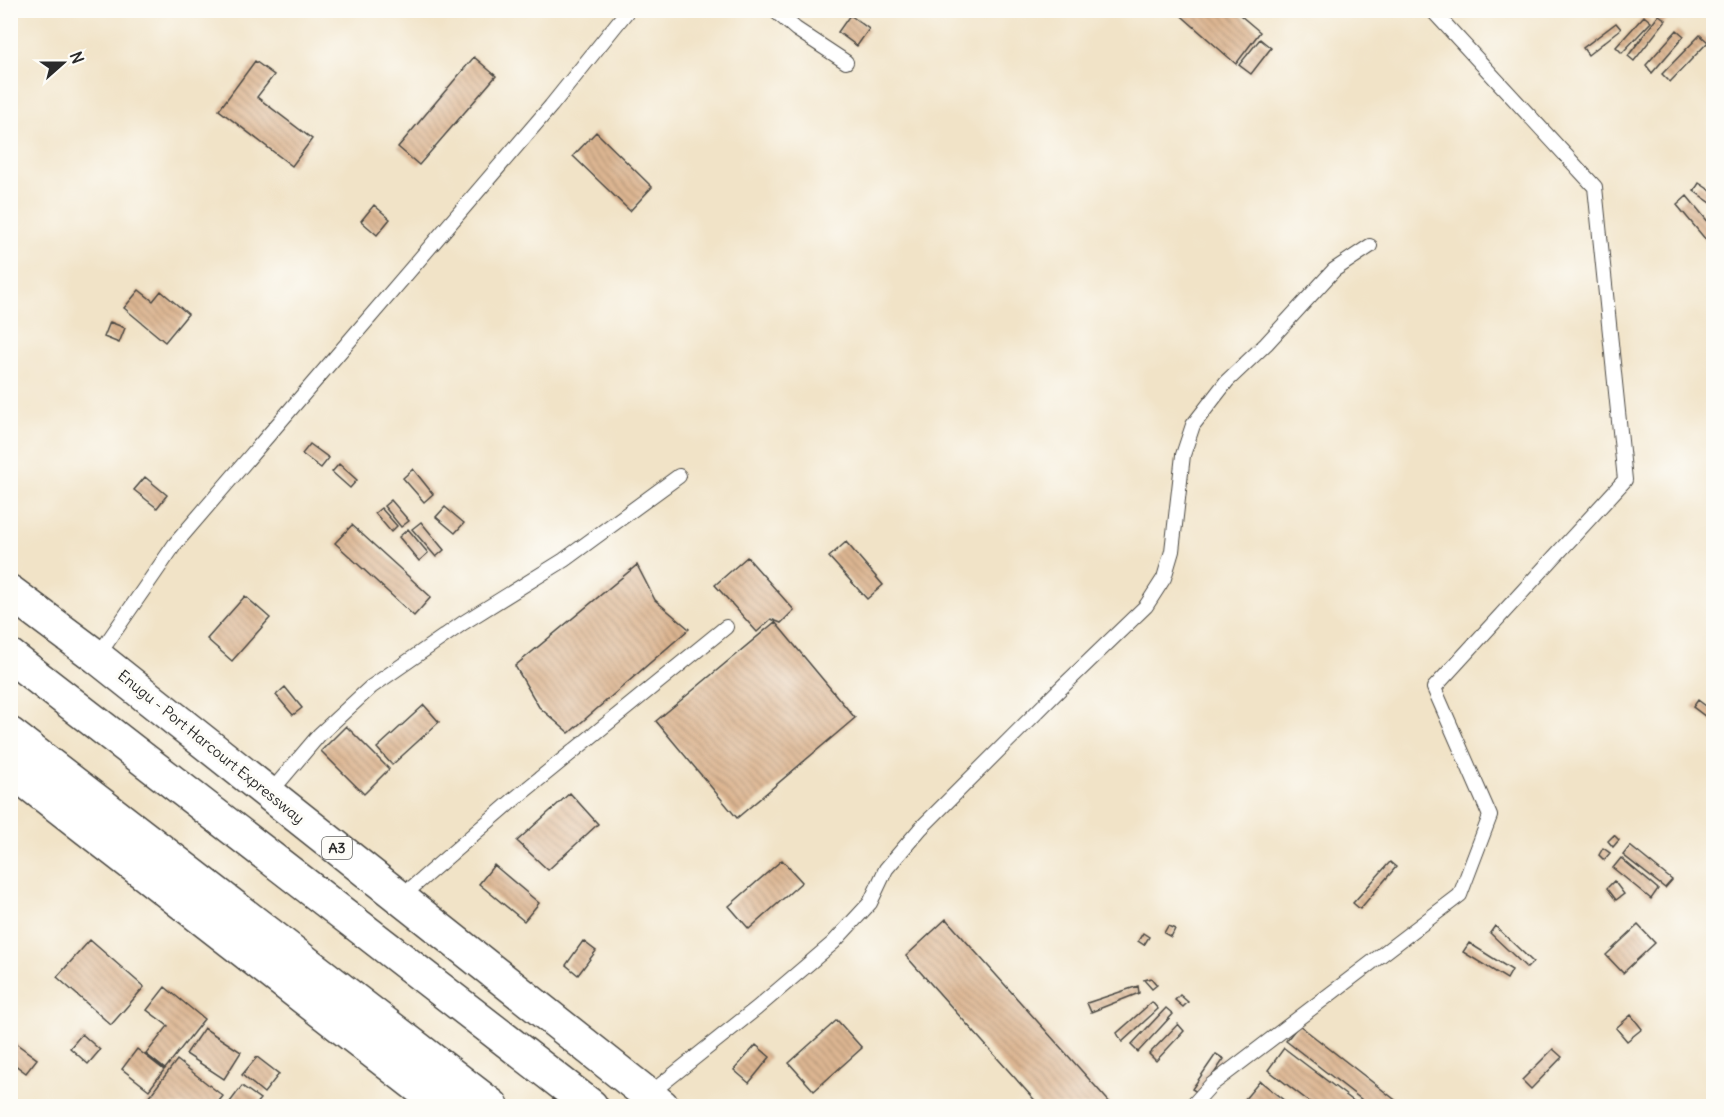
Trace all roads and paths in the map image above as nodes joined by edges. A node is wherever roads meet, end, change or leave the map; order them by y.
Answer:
1 (628, 10) edge
2 (774, 10) edge
3 (1432, 10) edge
4 (846, 62) dead end
5 (1370, 246) dead end
6 (679, 476) dead end
7 (10, 592) edge
8 (726, 627) dead end
9 (10, 656) edge
10 (97, 657) junction
11 (10, 734) edge
12 (10, 769) edge
13 (269, 794) junction
14 (400, 898) junction
15 (655, 1101) edge
16 (443, 1107) edge
17 (492, 1107) edge
18 (591, 1107) edge
19 (1192, 1107) edge

1 - 10 lane
2 - 4 lane
3 - 19 lane
5 - 15 lane
6 - 13 lane
7 - 10 main road, Enugu - Port Harcourt Expressway / A3
8 - 14 lane
9 - 18 main road
10 - 13 main road, Enugu - Port Harcourt Expressway / A3
11 - 17 main road
12 - 16 main road
13 - 14 main road, Enugu - Port Harcourt Expressway / A3
14 - 15 main road, Enugu - Port Harcourt Expressway / A3

